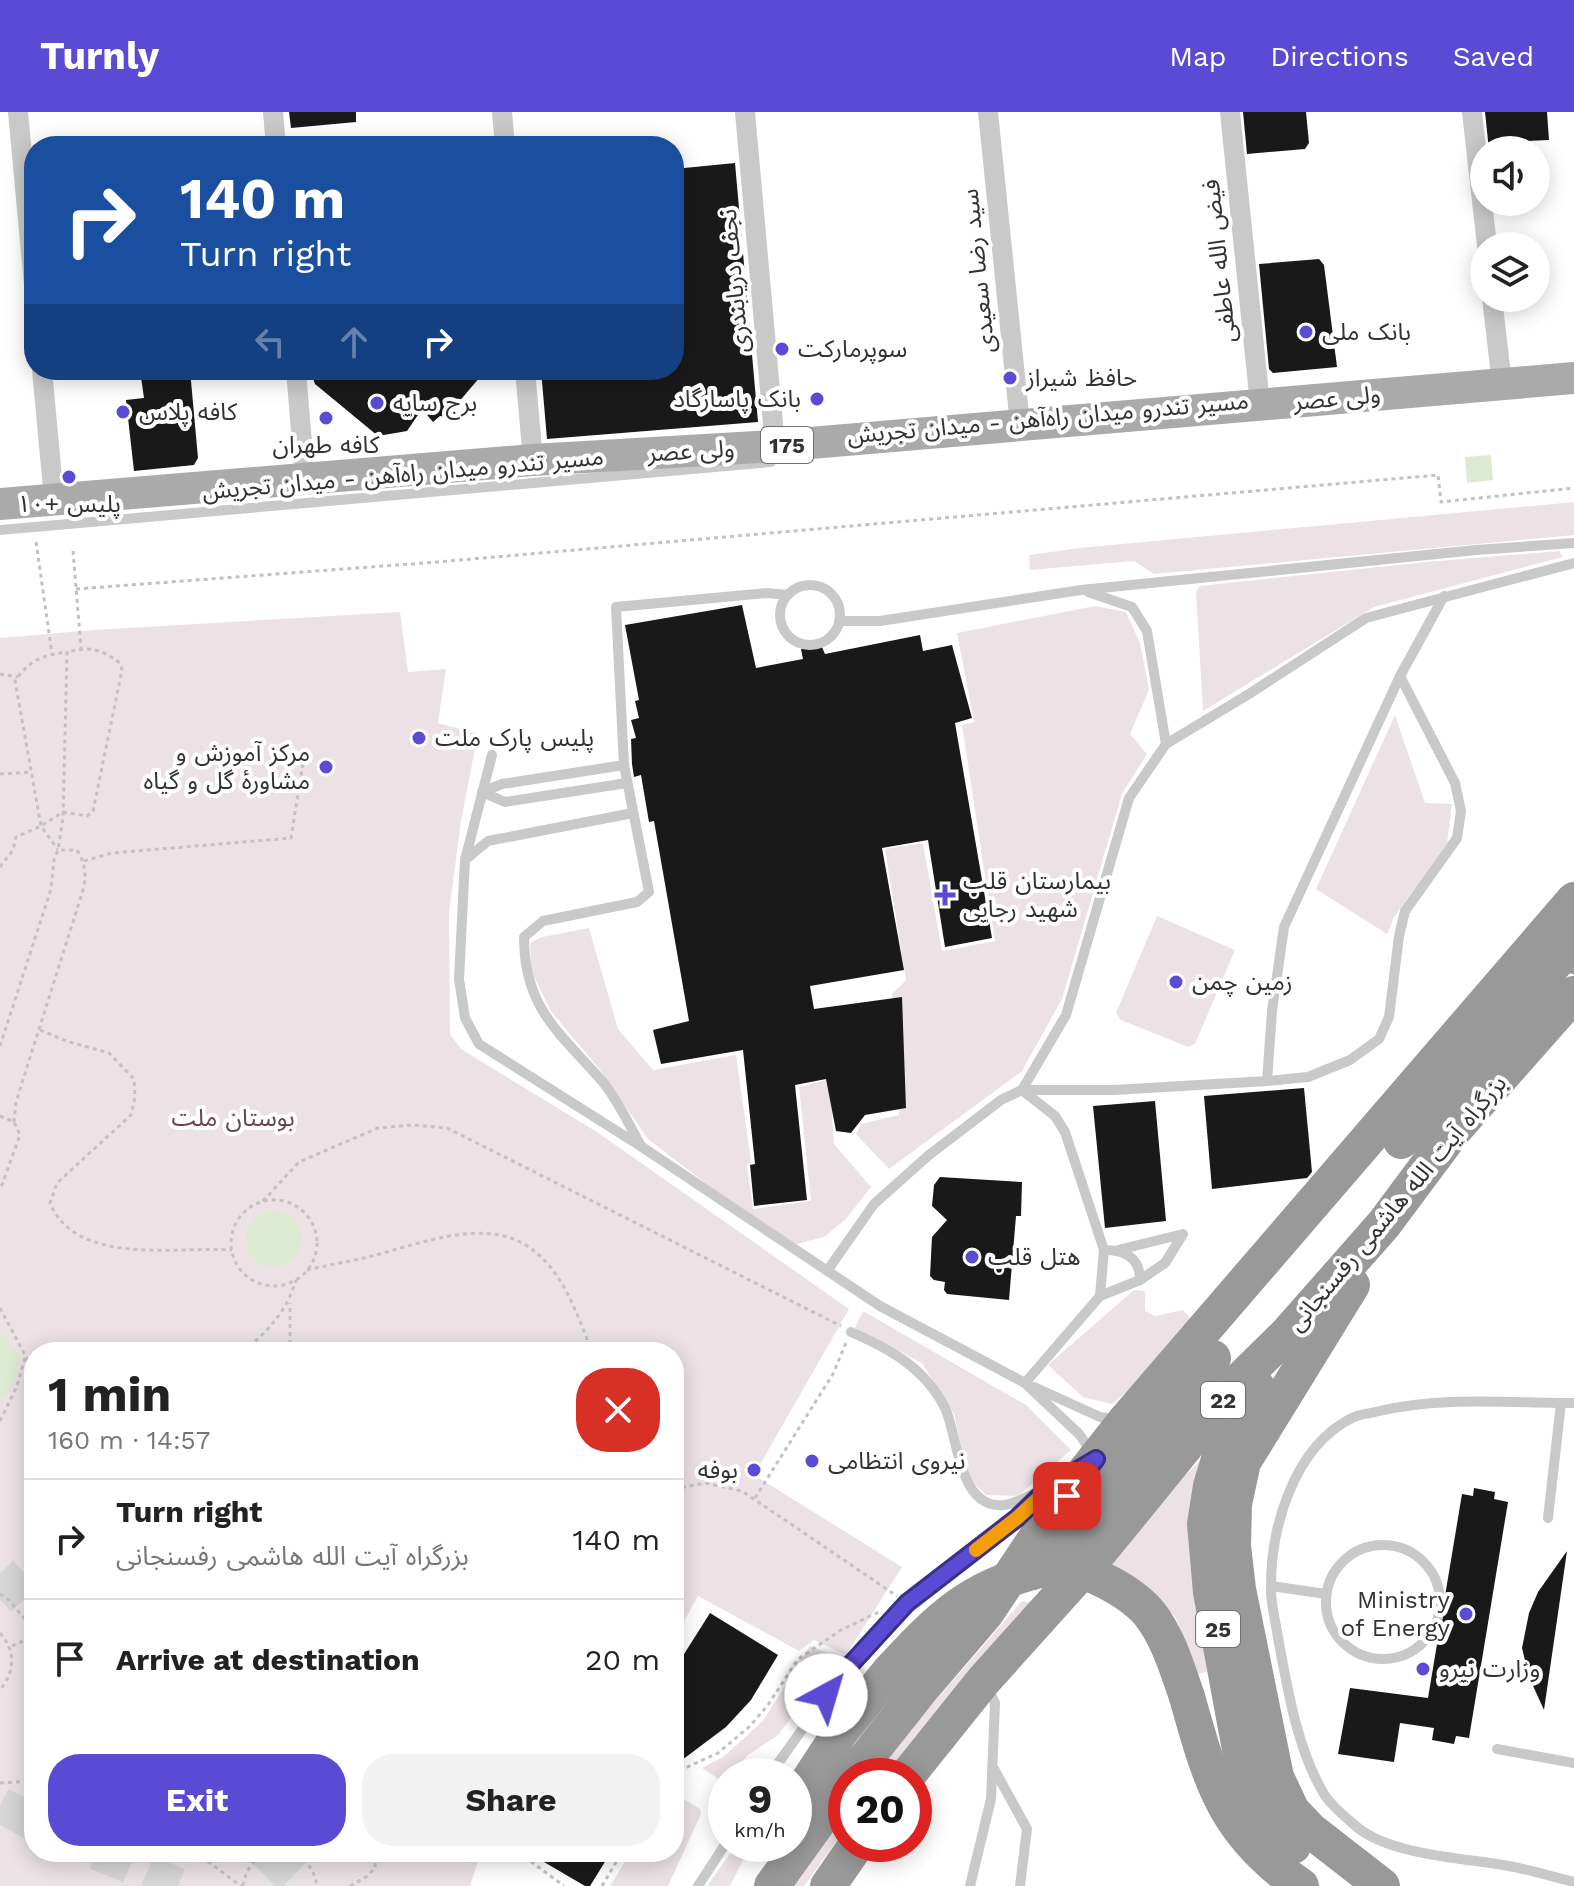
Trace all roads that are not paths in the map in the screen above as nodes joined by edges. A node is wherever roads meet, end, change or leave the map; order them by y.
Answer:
1 (18, 112) edge
2 (273, 112) edge
3 (502, 112) edge
4 (745, 112) edge
5 (988, 112) edge
6 (1230, 112) edge
7 (1472, 112) edge
8 (275, 136) edge
9 (504, 136) edge
10 (24, 177) edge
11 (1485, 232) edge
12 (1494, 312) edge
13 (1574, 378) edge
14 (43, 380) edge
15 (297, 380) edge
16 (526, 380) edge
17 (1502, 384) junction
18 (1260, 404) junction
19 (1020, 425) junction
20 (782, 453) junction
21 (533, 460) junction
22 (305, 479) junction
23 (54, 499) junction
24 (0, 504) edge
25 (0, 530) edge
26 (1574, 543) edge
27 (1574, 563) edge
28 (1081, 590) junction
29 (788, 595) junction
30 (1444, 596) junction
31 (839, 621) junction
32 (1400, 676) junction
33 (1166, 744) junction
34 (492, 755) dead end
35 (624, 765) junction
36 (627, 783) junction
37 (482, 792) junction
38 (633, 813) junction
39 (465, 860) junction
40 (1574, 900) edge
41 (1574, 941) edge
42 (1574, 956) edge
43 (1523, 960) junction
44 (1572, 992) edge
45 (1267, 1081) junction
46 (1022, 1090) junction
47 (642, 1147) junction
48 (1384, 1224) junction
49 (1104, 1250) junction
50 (1118, 1250) junction
51 (827, 1271) junction
52 (1140, 1280) junction
53 (1100, 1296) junction
54 (851, 1332) road end
55 (1288, 1333) junction
56 (1025, 1383) junction
57 (1561, 1403) junction
58 (1574, 1403) edge
59 (1126, 1420) junction
60 (1096, 1459) junction
61 (1049, 1487) junction
62 (1548, 1518) dead end
63 (1258, 1590) junction
64 (1326, 1594) junction
65 (986, 1613) junction
66 (984, 1680) junction
67 (1497, 1749) dead end
68 (782, 1758) edge
69 (866, 1758) edge
70 (921, 1758) edge
71 (1574, 1763) edge
72 (993, 1767) junction
73 (812, 1775) edge
74 (828, 1808) edge
75 (714, 1862) edge
76 (762, 1862) edge
77 (845, 1862) edge
78 (1574, 1882) edge
79 (698, 1886) edge
80 (750, 1886) edge
81 (772, 1886) edge
82 (828, 1886) edge
83 (970, 1886) edge
84 (1020, 1886) edge
85 (1301, 1886) edge
86 (1363, 1886) edge
87 (1382, 1886) edge

1 - 10 street
2 - 8 street
3 - 9 street
4 - 20 street, نجف دریابندری
5 - 19 street, سید رضا سعیدی
6 - 18 street, فیض الله عاطفی
7 - 11 street
12 - 17 street
13 - 17 main road, ولی عصر / 175
14 - 23 street
15 - 22 street
16 - 21 street
17 - 18 main road, ولی عصر / 175
18 - 19 main road, ولی عصر / 175
19 - 20 main road, ولی عصر / 175
20 - 21 main road, ولی عصر / 175
20 - 25 lane, مسیر تندرو میدان راه‌آهن - میدان تجریش
21 - 22 main road, ولی عصر / 175
22 - 23 main road, ولی عصر / 175
23 - 24 main road, ولی عصر / 175
26 - 28 lane
27 - 30 lane
28 - 31 lane
28 - 33 lane
29 - 31 lane
29 - 31 lane
29 - 35 lane
30 - 32 lane
30 - 33 lane
32 - 45 lane
32 - 45 lane
33 - 46 lane
34 - 37 lane
35 - 36 lane
35 - 37 lane
36 - 37 lane
36 - 38 lane
37 - 39 lane
38 - 39 lane
38 - 47 lane
39 - 47 lane
40 - 43 highway, 22
41 - 65 highway, 22
42 - 43 highway, bridge
43 - 59 highway, 22
44 - 48 highway, بزرگراه آیت الله هاشمی رفسنجانی / 22
45 - 46 lane
46 - 49 lane
46 - 51 lane
47 - 51 lane
48 - 55 highway, بزرگراه آیت الله هاشمی رفسنجانی / 22
48 - 63 highway
49 - 50 lane
49 - 53 lane
50 - 52 lane
50 - 52 lane
51 - 56 lane
52 - 53 lane
53 - 56 lane
54 - 61 lane
55 - 66 highway, بزرگراه آیت الله هاشمی رفسنجانی / 22
55 - 86 highway, 25
56 - 59 lane
56 - 60 lane
57 - 58 lane
57 - 62 lane
57 - 63 lane
59 - 60 highway, 22
60 - 61 lane
60 - 65 highway, 22
61 - 68 lane
63 - 64 lane
63 - 78 lane
63 - 87 highway
64 - 64 lane
65 - 69 highway, 22
66 - 70 highway, بزرگراه آیت الله هاشمی رفسنجانی / 22
66 - 72 lane
67 - 71 lane
72 - 83 lane
72 - 84 lane
73 - 85 highway, bridge
74 - 81 highway
75 - 79 lane
76 - 80 highway
77 - 82 highway

